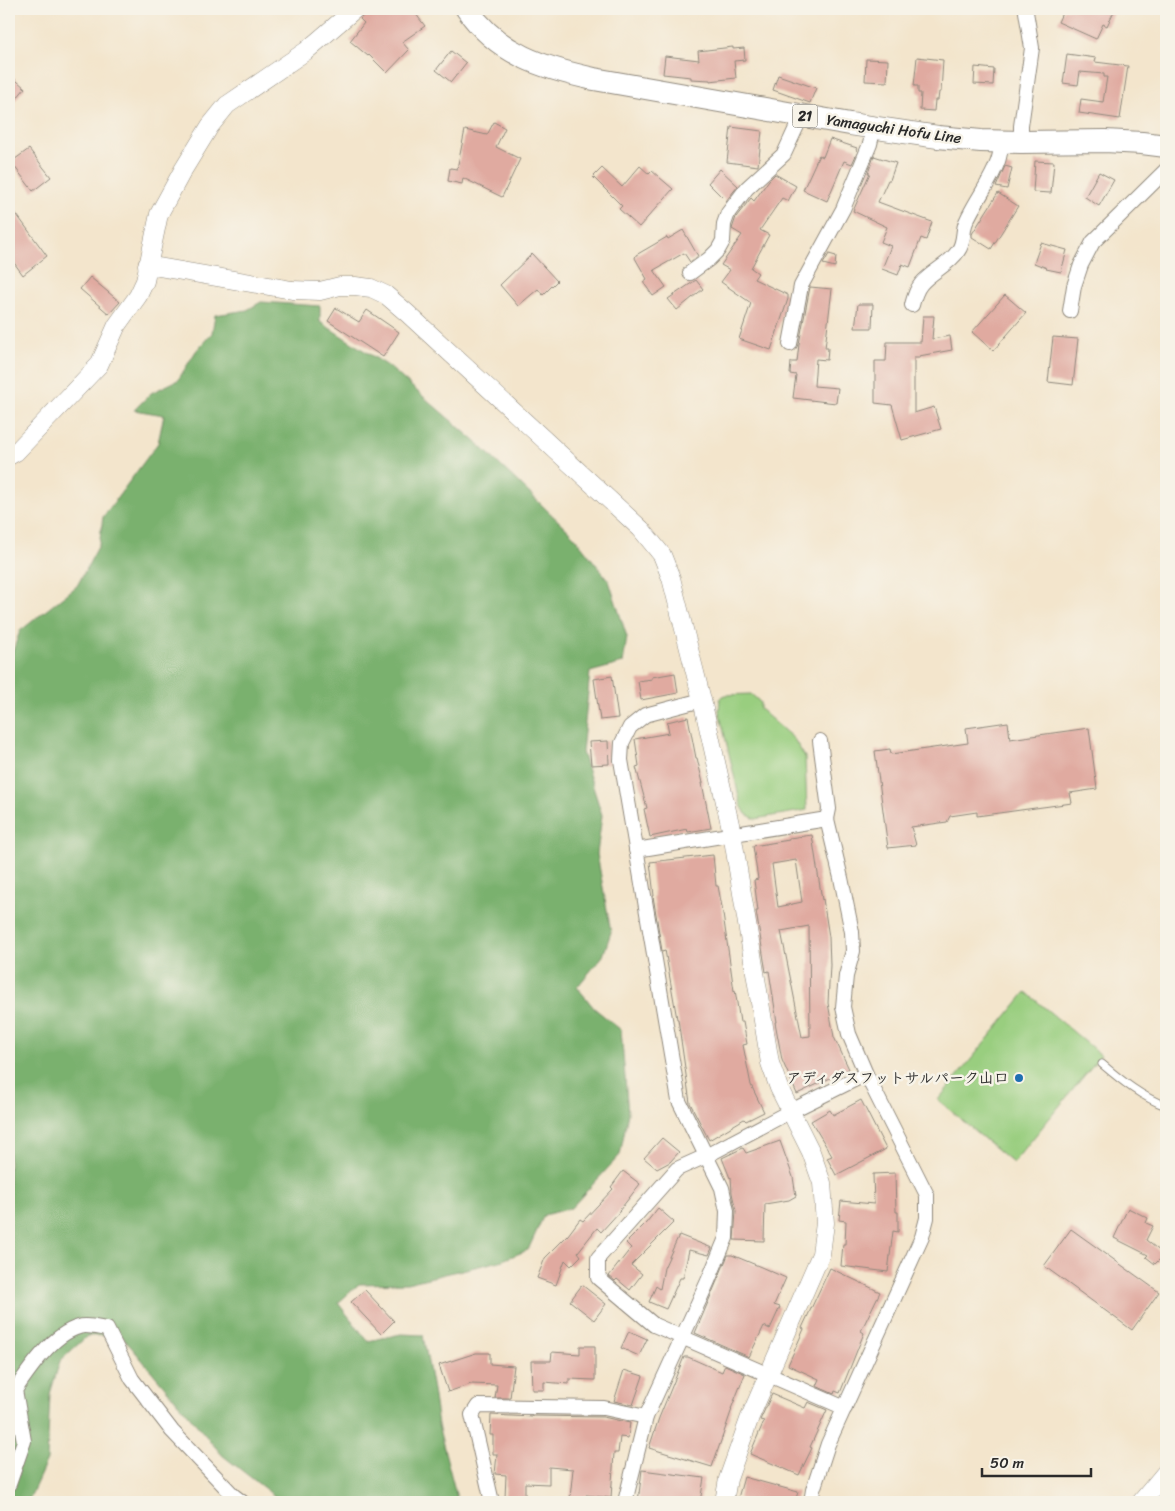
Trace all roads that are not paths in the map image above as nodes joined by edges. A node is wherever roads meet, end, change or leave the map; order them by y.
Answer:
1 (355, 9) edge
2 (467, 9) edge
3 (1027, 9) edge
4 (802, 115) junction
5 (874, 127) junction
6 (1011, 142) junction
7 (1166, 146) edge
8 (1166, 170) edge
9 (147, 265) junction
10 (690, 272) dead end
11 (912, 305) dead end
12 (1070, 311) dead end
13 (790, 344) dead end
14 (9, 456) edge
15 (702, 700) junction
16 (820, 741) dead end
17 (827, 818) junction
18 (732, 833) junction
19 (636, 850) junction
20 (1102, 1064) dead end
21 (866, 1074) junction
22 (1166, 1106) edge
23 (791, 1111) junction
24 (706, 1156) junction
25 (682, 1337) junction
26 (768, 1375) junction
27 (845, 1408) junction
28 (646, 1417) junction
29 (1166, 1472) edge
30 (9, 1484) edge
31 (242, 1502) edge
32 (492, 1502) edge
33 (625, 1502) edge
34 (724, 1502) edge
35 (811, 1502) edge
36 (1142, 1502) edge

1 - 9 street
2 - 4 main road, Yamaguchi Hofu Line / 21
3 - 6 street
4 - 5 main road, Yamaguchi Hofu Line / 21
4 - 10 street
5 - 6 main road, Yamaguchi Hofu Line / 21
5 - 13 street
6 - 7 main road, Yamaguchi Hofu Line / 21
6 - 11 street
8 - 12 street
9 - 14 street
9 - 15 street
15 - 18 street
15 - 19 street
16 - 17 street
17 - 18 street
17 - 21 street
18 - 19 street
18 - 23 street
19 - 24 street
20 - 22 lane
21 - 23 street
21 - 27 street
23 - 24 street
23 - 26 street
24 - 25 street
24 - 25 street
25 - 26 street
25 - 28 street
26 - 27 street
26 - 34 street
27 - 35 street
28 - 32 street
28 - 33 street
29 - 36 street
30 - 31 street

